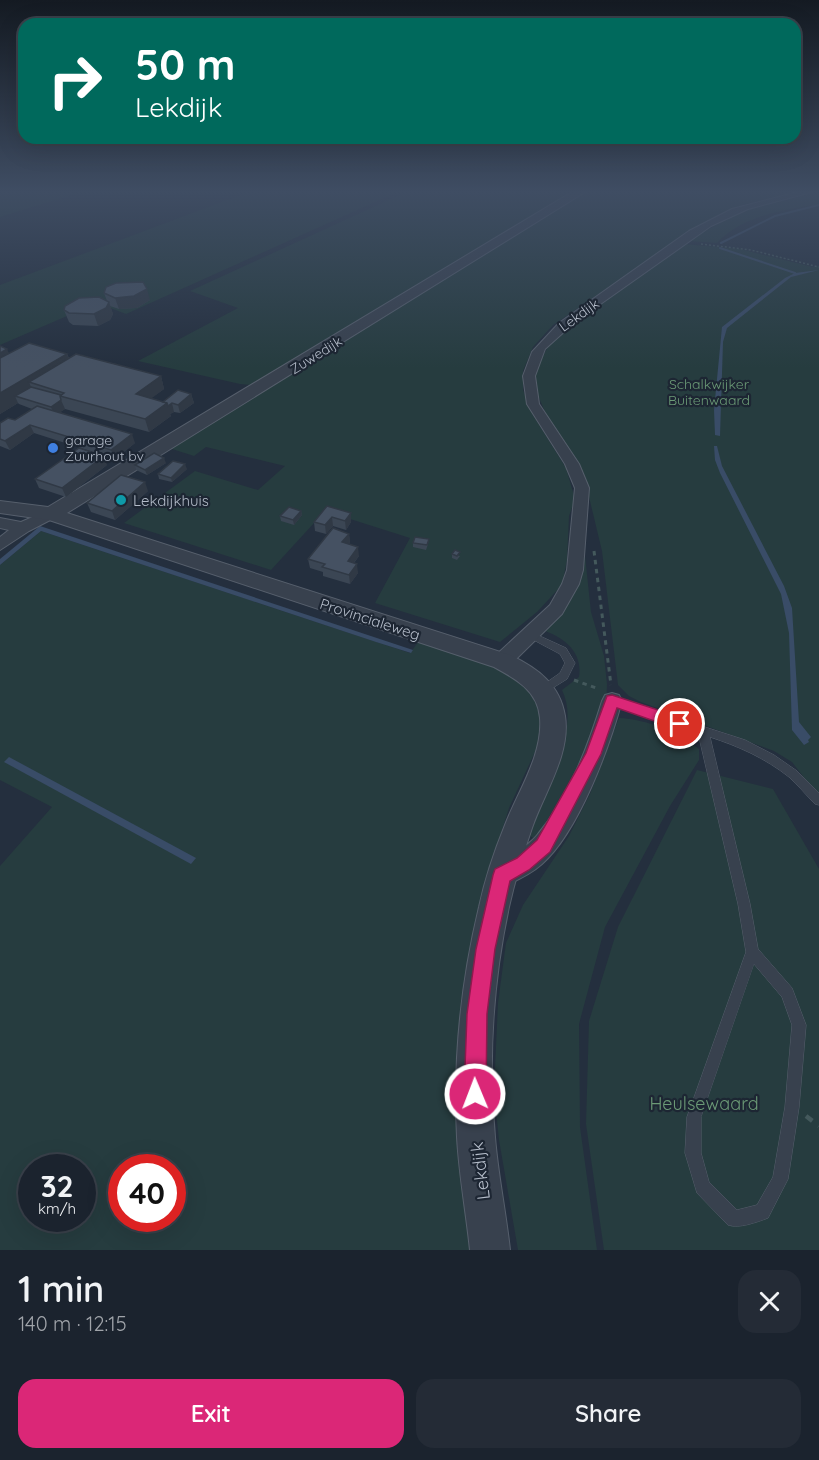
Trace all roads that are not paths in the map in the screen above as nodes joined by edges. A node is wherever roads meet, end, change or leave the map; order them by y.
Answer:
1 (484, 250) edge
2 (669, 250) edge
3 (0, 507) edge
4 (51, 514) junction
5 (0, 523) edge
6 (23, 527) junction
7 (0, 545) edge
8 (531, 635) junction
9 (502, 661) junction
10 (543, 690) junction
11 (608, 694) joint
12 (703, 731) junction
13 (819, 800) edge
14 (502, 875) junction
15 (752, 952) junction
16 (490, 1250) edge

1 - 4 street, Zuwedijk
2 - 8 street, Lekdijk
3 - 4 street, Provincialeweg
4 - 6 street
4 - 9 street, Provincialeweg
5 - 6 street
6 - 7 street
8 - 9 street, Lekdijk
8 - 10 lane
9 - 10 street, Provincialeweg
10 - 14 street, Provincialeweg
11 - 12 lane
11 - 14 street
12 - 13 lane
12 - 15 lane
14 - 16 street, Lekdijk
15 - 15 lane

